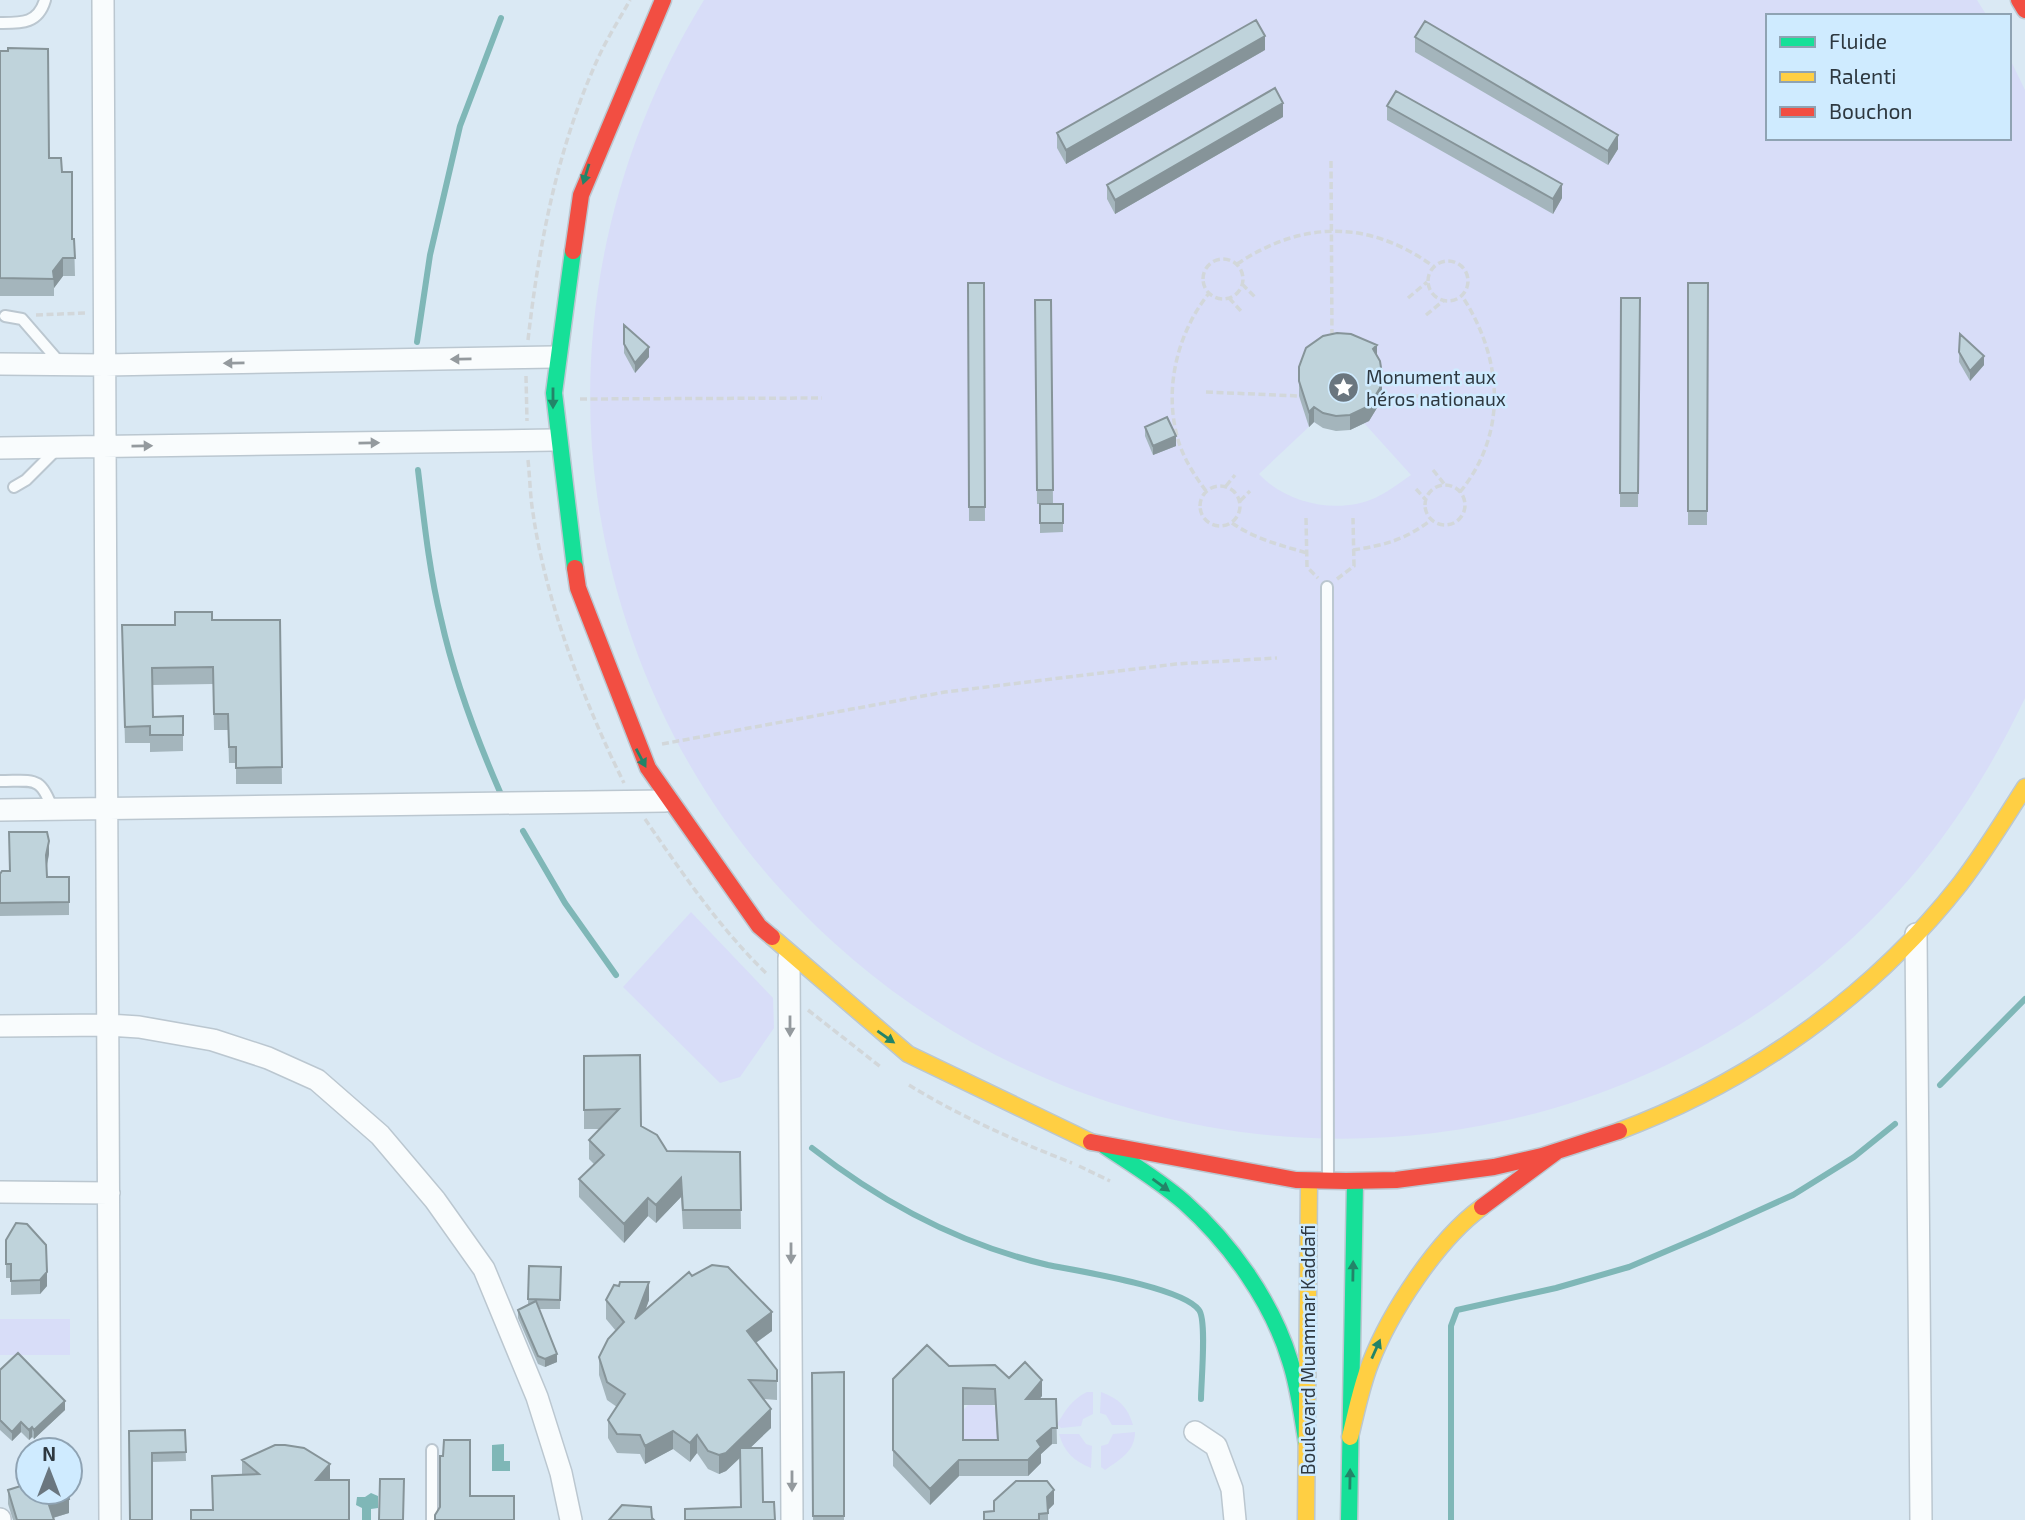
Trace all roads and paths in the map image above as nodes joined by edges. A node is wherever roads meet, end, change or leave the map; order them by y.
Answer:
1 (45, 0) edge
2 (103, 0) edge
3 (630, 0) edge
4 (663, 0) edge
5 (2019, 0) edge
6 (2025, 10) edge
7 (0, 23) edge
8 (1331, 160) dead end
9 (1331, 231) junction
10 (1237, 264) junction
11 (1433, 266) junction
12 (1427, 282) junction
13 (1242, 284) junction
14 (1209, 293) junction
15 (1462, 296) junction
16 (1229, 298) junction
17 (1256, 298) dead end
18 (1408, 298) dead end
19 (1443, 301) junction
20 (1241, 311) dead end
21 (105, 312) junction
22 (1426, 315) dead end
23 (9, 316) joint
24 (1332, 349) edge
25 (554, 357) junction
26 (526, 358) junction
27 (0, 364) edge
28 (61, 364) junction
29 (105, 365) junction
30 (1206, 392) dead end
31 (1299, 396) edge
32 (1381, 396) edge
33 (1457, 396) dead end
34 (822, 398) dead end
35 (553, 399) junction
36 (554, 440) junction
37 (527, 441) junction
38 (105, 446) junction
39 (0, 448) edge
40 (58, 448) junction
41 (1433, 470) dead end
42 (1235, 475) dead end
43 (1446, 485) junction
44 (1226, 486) junction
45 (14, 487) dead end
46 (1416, 489) dead end
47 (1206, 491) junction
48 (1250, 491) dead end
49 (1461, 492) junction
50 (1426, 499) junction
51 (1240, 501) junction
52 (1306, 518) dead end
53 (1353, 518) dead end
54 (1431, 520) junction
55 (1231, 523) junction
56 (1353, 550) junction
57 (1307, 553) junction
58 (1327, 587) junction
59 (1277, 658) dead end
60 (636, 748) junction
61 (0, 781) edge
62 (2023, 794) edge
63 (665, 801) junction
64 (634, 802) junction
65 (0, 810) edge
66 (107, 810) junction
67 (54, 811) junction
68 (1916, 934) junction
69 (789, 958) junction
70 (790, 995) junction
71 (108, 1025) junction
72 (0, 1026) edge
73 (886, 1070) dead end
74 (909, 1084) dead end
75 (1105, 1146) junction
76 (1556, 1152) junction
77 (1309, 1181) junction
78 (1328, 1182) junction
79 (1355, 1182) junction
80 (1114, 1183) dead end
81 (0, 1192) edge
82 (109, 1193) junction
83 (1195, 1432) dead end
84 (1350, 1437) junction
85 (1307, 1445) junction
86 (432, 1450) dead end
87 (110, 1520) edge
88 (432, 1520) edge
89 (572, 1520) edge
90 (792, 1520) edge
91 (1235, 1520) edge
92 (1306, 1520) edge
93 (1349, 1520) edge
94 (1921, 1520) edge

1 - 7 lane
2 - 21 street
3 - 26 path
4 -> 25 main road
5 - 6 main road
8 - 9 path
9 - 10 path
9 - 11 path
9 - 24 path
10 - 13 path
10 - 14 path
11 - 12 path
11 - 15 path
12 - 18 path
12 - 19 path
13 - 16 path
13 - 17 path
14 - 16 path
14 - 47 path
15 - 19 path
15 - 49 path
16 - 20 path
19 - 22 path
21 - 23 path
21 - 29 street
23 - 28 lane
25 - 26 street
25 -> 35 main road
26 -> 29 street
26 - 37 path
27 - 28 street
28 - 29 street
29 - 38 street
30 - 31 path
32 - 33 path
34 - 35 path
35 - 36 main road
36 - 37 street
36 - 60 main road
38 -> 37 street
37 - 64 path
38 - 40 street
38 - 66 street
39 - 40 street
40 - 45 lane
41 - 43 path
42 - 44 path
43 - 49 path
43 - 50 path
44 - 47 path
44 - 51 path
46 - 50 path
47 - 55 path
48 - 51 path
49 - 54 path
50 - 54 path
51 - 55 path
52 - 57 path
53 - 56 path
54 - 56 path
55 - 57 path
56 - 58 path
57 - 58 path
58 - 78 lane
59 - 60 path
60 -> 63 main road
61 - 67 lane
62 - 68 main road
63 - 64 street
63 - 69 main road
64 - 66 street
64 - 70 path
65 - 67 street
66 - 67 street
66 - 71 street
68 - 76 main road
68 - 94 street
69 - 70 street
69 -> 75 main road
70 - 73 path
70 -> 90 street
71 - 72 street
71 - 82 street
71 - 89 street
74 - 80 path
75 - 77 main road
75 -> 85 main road
76 - 79 main road
84 -> 76 main road
77 - 78 main road
77 - 85 main road, Boulevard Muammar Kaddafi
78 - 79 main road
84 -> 79 main road
81 - 82 street
82 - 87 street
83 - 91 street
93 -> 84 main road
85 - 92 main road, Boulevard Muammar Kaddafi
86 - 88 lane

